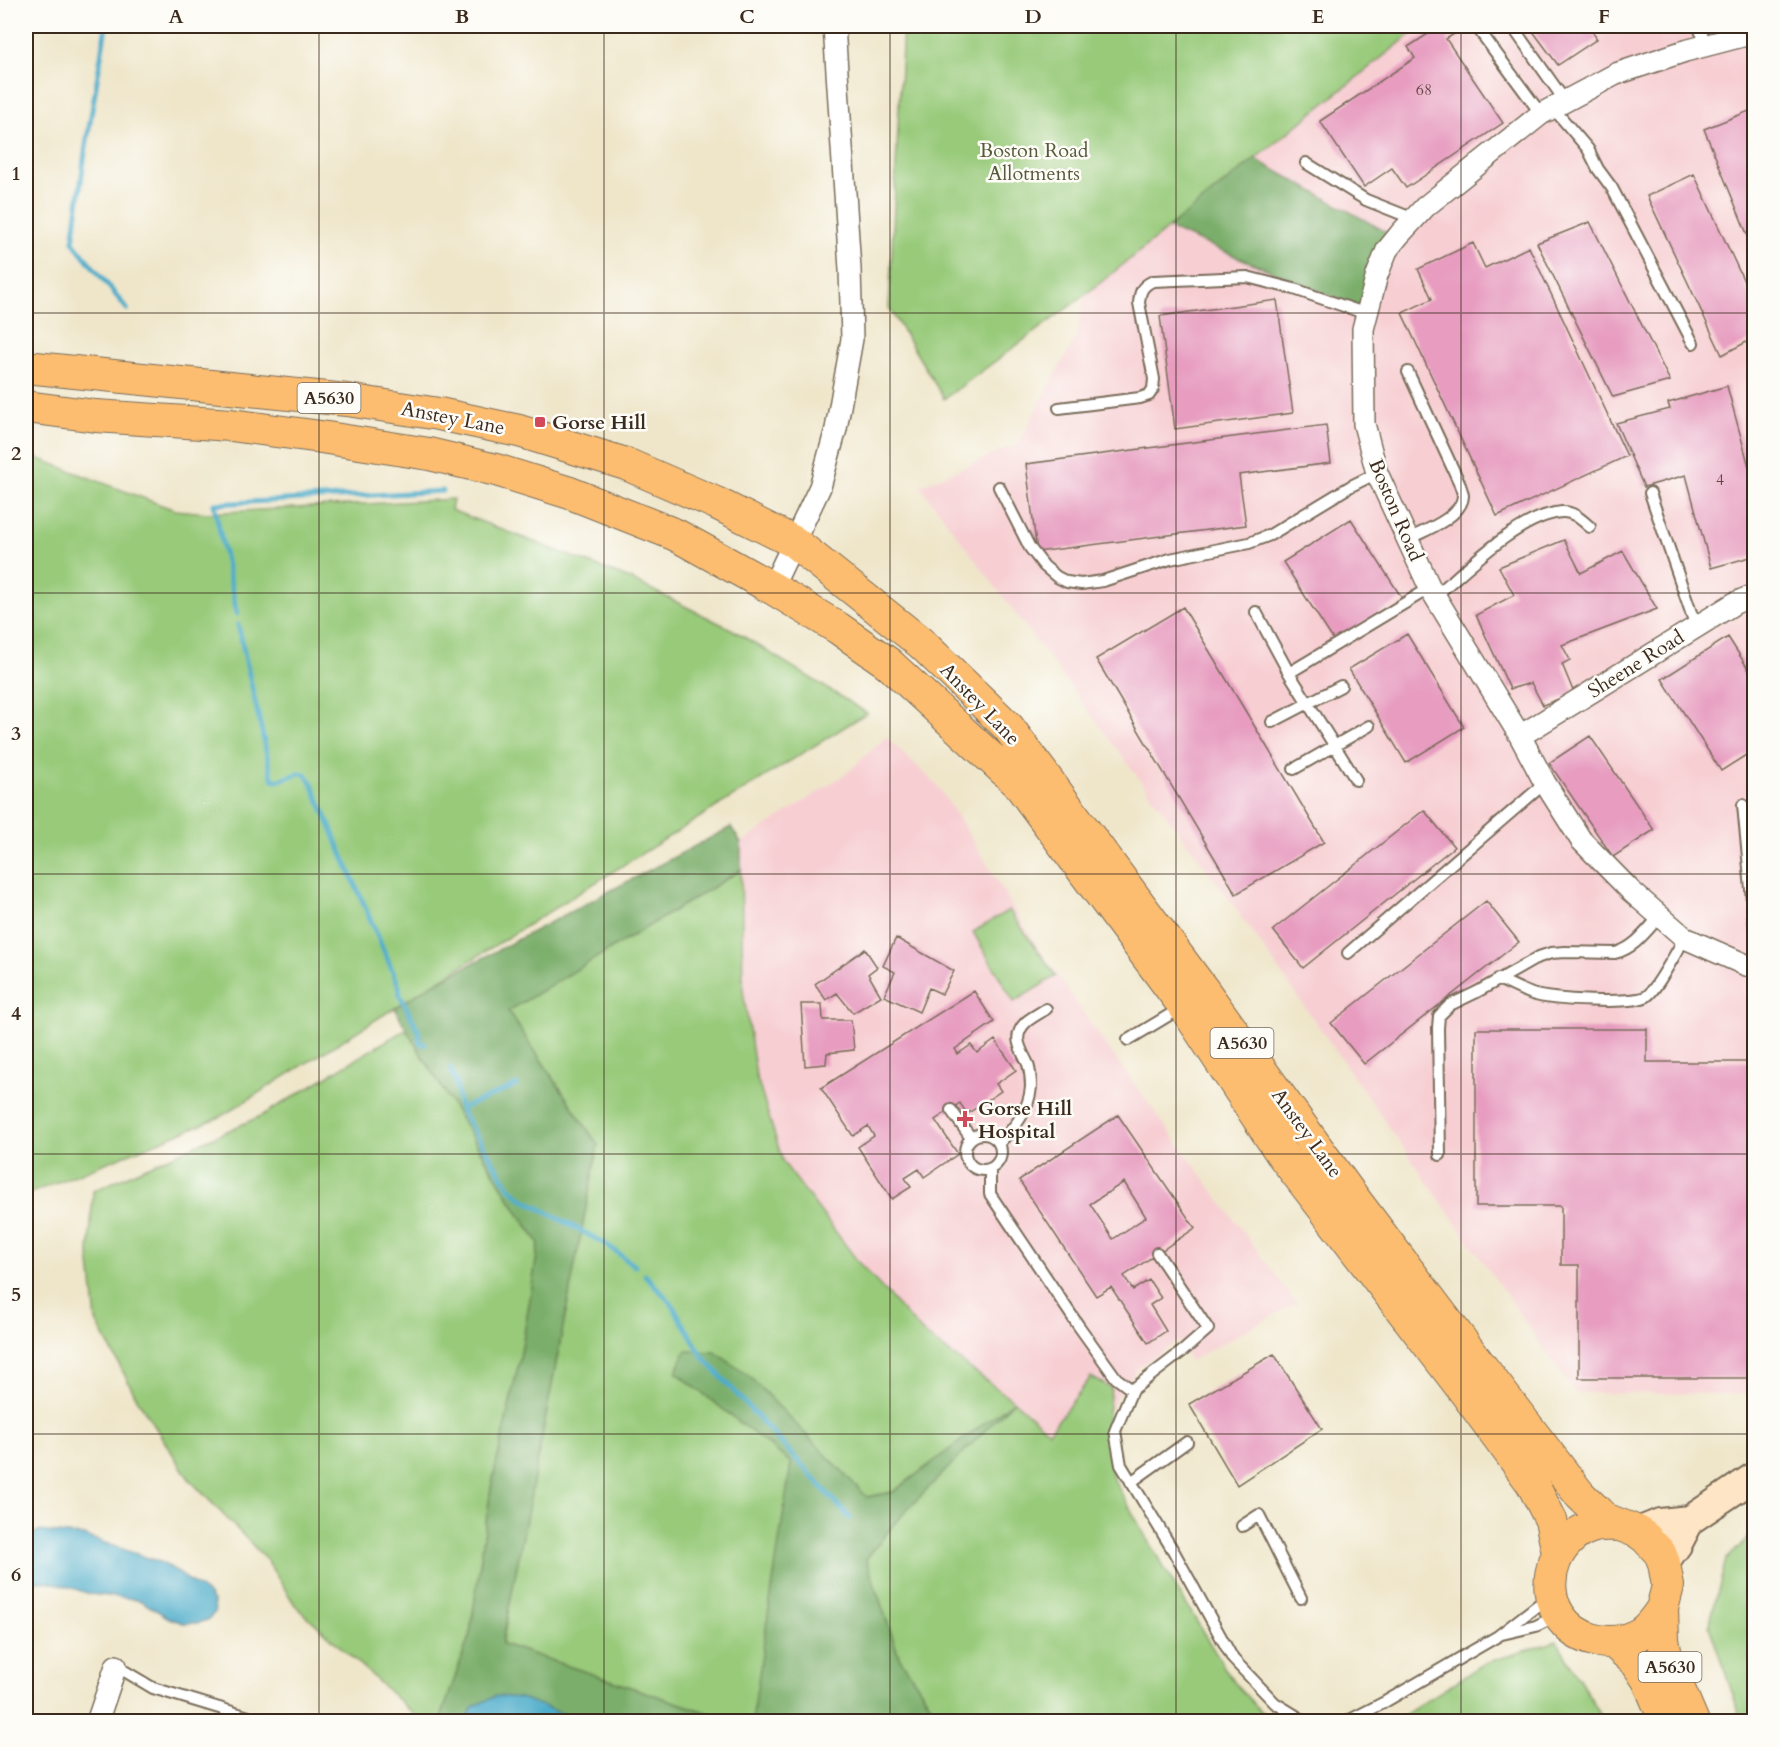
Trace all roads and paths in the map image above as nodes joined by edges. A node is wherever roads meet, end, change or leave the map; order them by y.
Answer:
1 (834, 26) edge
2 (1476, 26) edge
3 (1512, 26) edge
4 (1698, 26) edge
5 (1755, 33) edge
6 (1707, 45) junction
7 (1553, 108) junction
8 (1306, 163) dead end
9 (1414, 219) junction
10 (1367, 314) junction
11 (1693, 343) dead end
12 (26, 367) edge
13 (1408, 372) dead end
14 (26, 407) edge
15 (1059, 408) dead end
16 (1377, 473) junction
17 (999, 487) dead end
18 (1650, 493) dead end
19 (1590, 527) dead end
20 (1408, 539) junction
21 (794, 542) junction
22 (772, 588) junction
23 (1432, 592) junction
24 (1755, 595) edge
25 (1256, 612) dead end
26 (1696, 627) junction
27 (1289, 673) junction
28 (1341, 686) dead end
29 (1307, 703) junction
30 (1272, 722) dead end
31 (1369, 726) dead end
32 (1520, 736) junction
33 (1334, 746) junction
34 (1294, 769) dead end
35 (1356, 780) dead end
36 (1545, 783) junction
37 (1743, 805) dead end
38 (1659, 916) junction
39 (1755, 921) edge
40 (1685, 938) junction
41 (1348, 953) dead end
42 (1755, 966) edge
43 (1498, 979) junction
44 (1184, 1006) junction
45 (1046, 1009) dead end
46 (1128, 1040) dead end
47 (951, 1110) dead end
48 (971, 1138) junction
49 (999, 1143) junction
50 (1440, 1155) dead end
51 (990, 1169) junction
52 (1157, 1253) dead end
53 (1132, 1390) junction
54 (1187, 1442) dead end
55 (1755, 1477) edge
56 (1131, 1482) junction
57 (1690, 1520) junction
58 (1242, 1526) dead end
59 (1628, 1528) junction
60 (1558, 1553) junction
61 (1664, 1563) junction
62 (1301, 1598) dead end
63 (1555, 1605) junction
64 (1662, 1609) junction
65 (1498, 1636) junction
66 (1613, 1642) junction
67 (116, 1666) joint
68 (262, 1720) edge
69 (97, 1722) edge
70 (1306, 1722) edge
71 (1346, 1722) edge
72 (1666, 1722) edge
73 (1693, 1722) edge

1 - 21 street
2 - 7 lane
3 - 7 lane
4 - 6 lane
5 - 6 street, Boston Road
6 - 7 street, Boston Road
7 - 9 street, Boston Road
7 - 11 lane
8 - 9 lane
9 - 10 street, Boston Road
10 - 15 lane
10 - 16 street, Boston Road
12 - 21 main road, Anstey Lane / A5630
13 - 20 lane
14 - 22 main road, Anstey Lane / A5630
16 - 17 lane
16 - 20 street, Boston Road
18 - 26 lane
19 - 23 lane
20 - 23 street, Boston Road
21 - 22 street
21 - 59 main road, Anstey Lane / A5630
22 - 44 main road, Anstey Lane / A5630
23 - 27 lane
23 - 32 street, Boston Road
24 - 26 street, Sheene Road
25 - 27 lane
26 - 32 street, Sheene Road
27 - 29 lane
28 - 29 lane
29 - 30 lane
29 - 33 lane
31 - 33 lane
32 - 36 street, Boston Road
33 - 34 lane
33 - 35 lane
36 - 38 street, Boston Road
36 - 41 lane
37 - 39 lane
38 - 40 street, Boston Road
38 - 43 lane
40 - 42 street, Boston Road
40 - 43 lane
43 - 50 lane
44 - 46 lane
44 - 60 main road, A5630
45 - 49 lane
47 - 48 lane
48 - 49 lane
48 - 51 lane
49 - 51 lane
51 - 53 lane
52 - 53 lane
53 - 56 lane
54 - 56 lane
55 - 57 street
56 - 70 lane
57 - 59 street
57 - 61 street
58 - 62 lane
59 - 60 main road
59 - 61 main road, Anstey Lane
60 - 63 main road
61 - 64 main road
63 - 65 lane
63 - 65 lane
63 - 66 main road
64 - 66 main road
64 - 73 main road, A5630
65 - 71 lane
66 - 72 main road, A5630
67 - 68 lane
67 - 69 street

